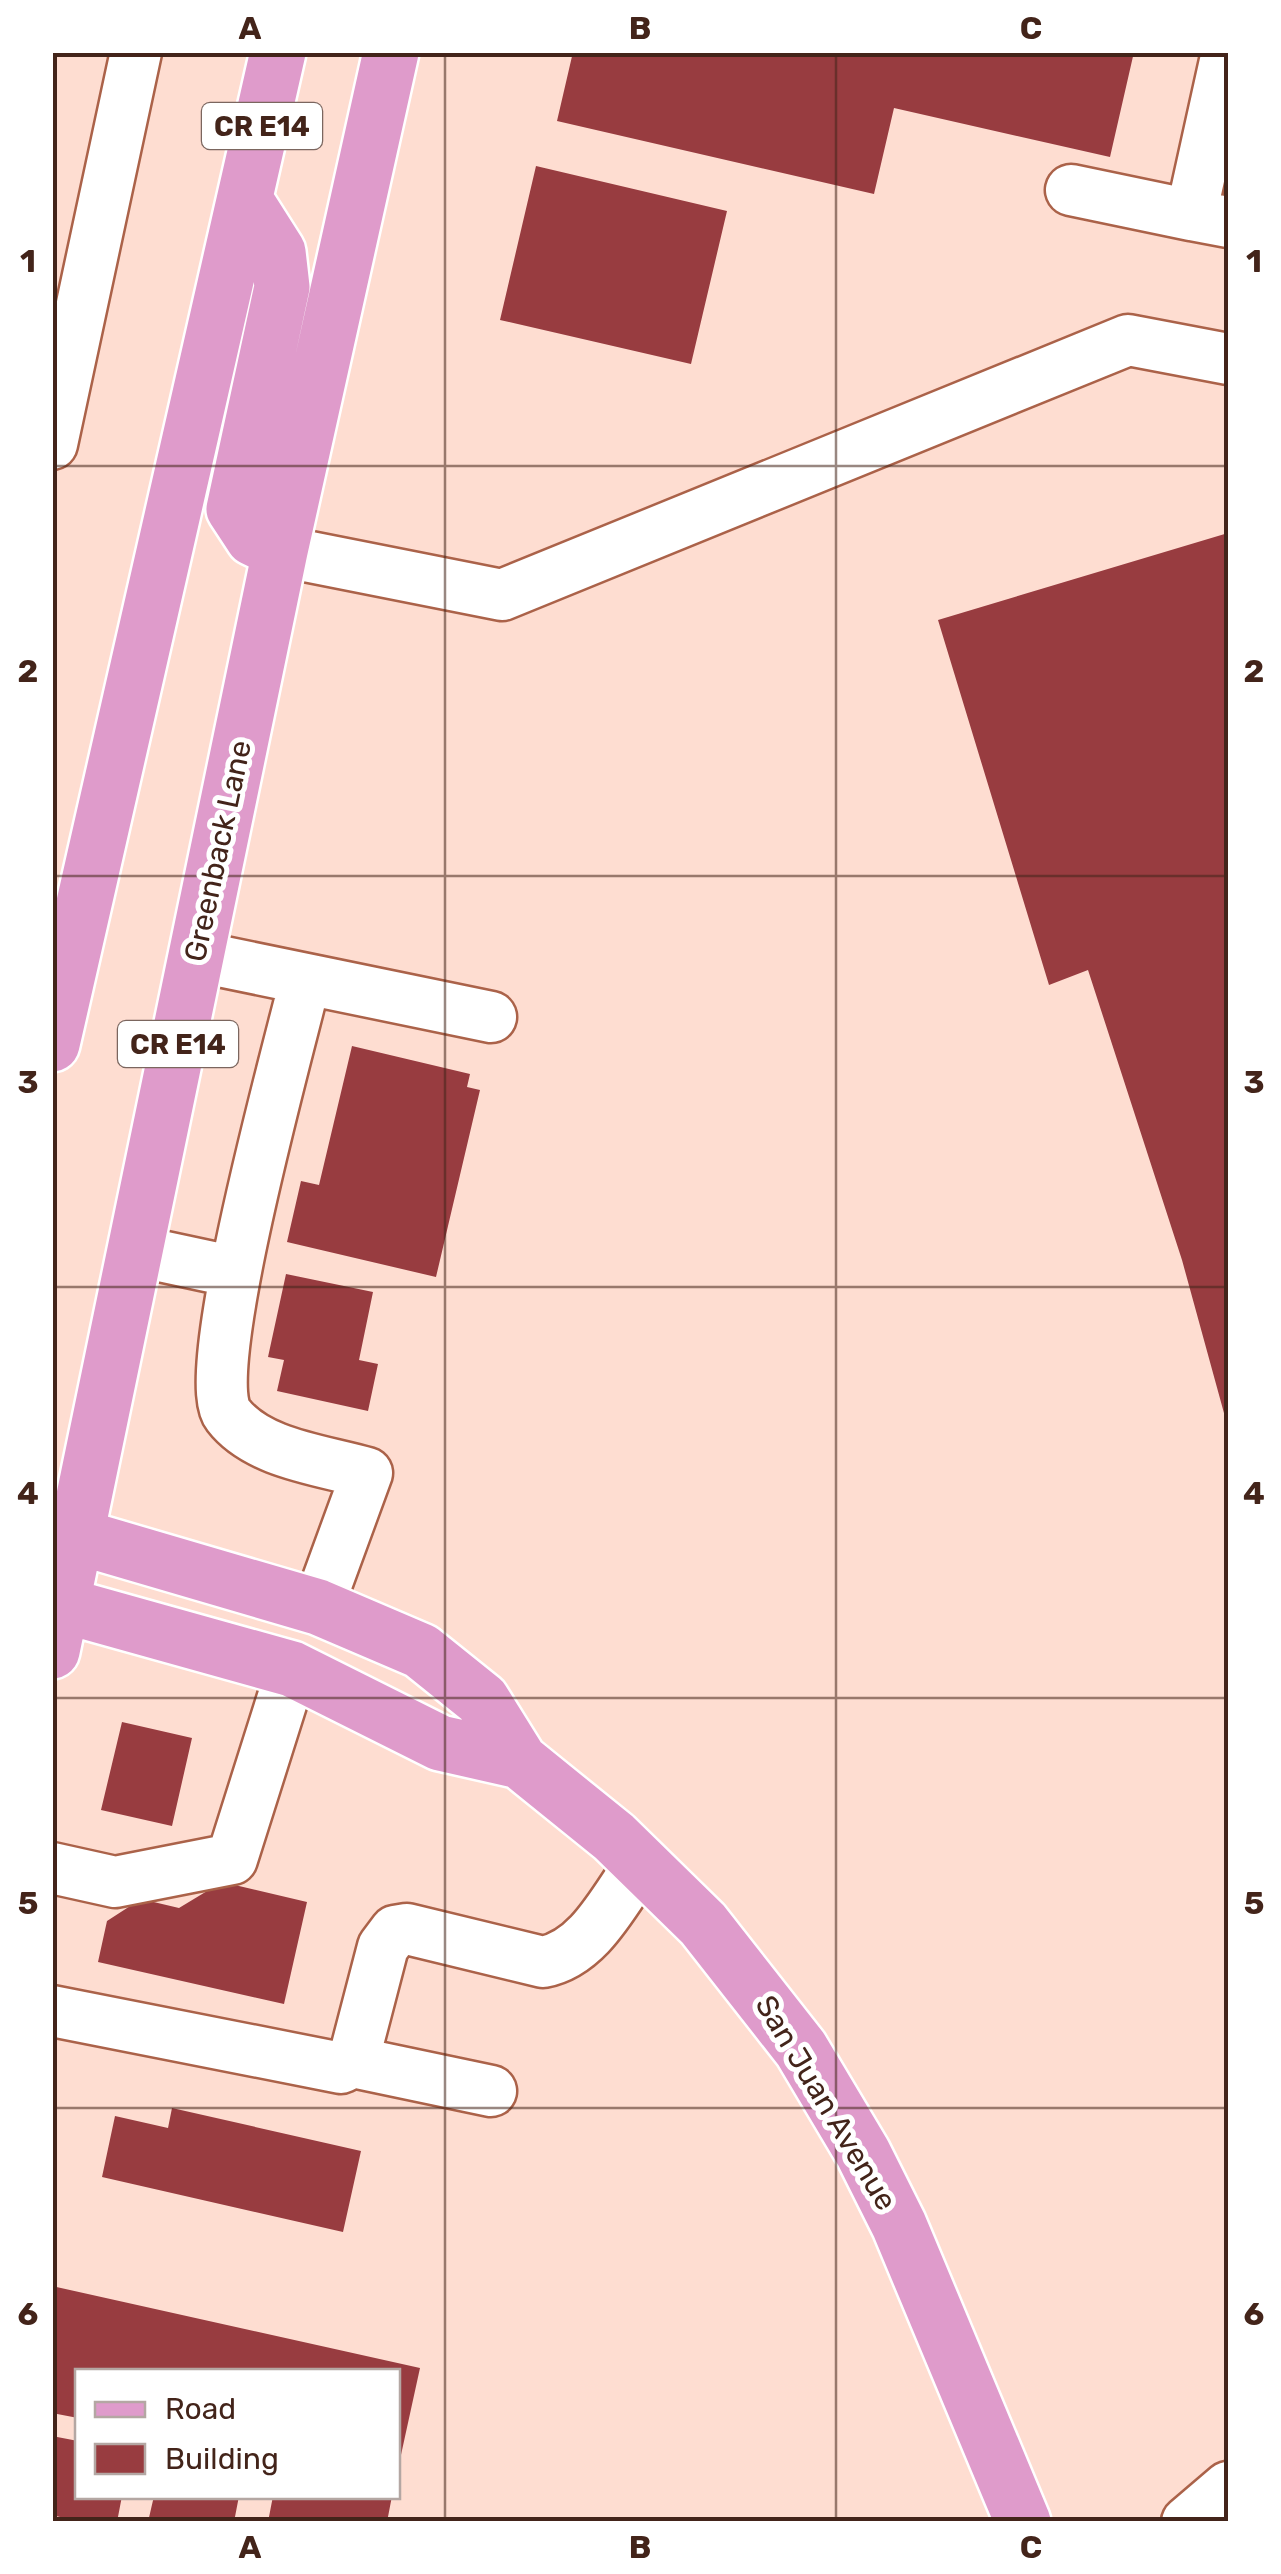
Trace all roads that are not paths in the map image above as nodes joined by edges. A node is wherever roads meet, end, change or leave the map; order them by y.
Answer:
1 (136, 52) edge
2 (278, 52) edge
3 (391, 52) edge
4 (1227, 52) edge
5 (1071, 190) dead end
6 (246, 200) junction
7 (1210, 218) edge
8 (1228, 359) edge
9 (52, 444) edge
10 (280, 551) junction
11 (195, 956) junction
12 (306, 980) junction
13 (492, 1017) dead end
14 (52, 1044) edge
15 (137, 1251) junction
16 (235, 1272) junction
17 (65, 1532) edge
18 (318, 1607) junction
19 (56, 1619) edge
20 (292, 1669) junction
21 (520, 1761) junction
22 (641, 1863) junction
23 (52, 1868) edge
24 (52, 2011) edge
25 (353, 2062) junction
26 (491, 2091) dead end
27 (1228, 2487) edge
28 (1023, 2522) edge
29 (1187, 2522) edge

1 - 9 lane
2 - 6 main road, CR E14
3 - 10 main road, Greenback Lane / CR E14
4 - 7 lane
5 - 7 lane
6 - 10 main road
6 - 14 main road, CR E14
8 - 10 lane
10 - 11 main road, Greenback Lane / CR E14
11 - 12 lane
11 - 15 main road, Greenback Lane / CR E14
12 - 13 lane
12 - 16 lane
15 - 16 lane
15 - 17 main road, Greenback Lane / CR E14
16 - 18 lane
17 - 18 main road, San Juan Avenue
17 - 19 main road, Greenback Lane / CR E14
18 - 21 main road, San Juan Avenue
19 - 20 main road, San Juan Avenue
20 - 21 main road, San Juan Avenue
20 - 23 lane
21 - 22 main road, San Juan Avenue
22 - 25 lane
22 - 28 main road, San Juan Avenue
24 - 25 lane
25 - 26 lane
27 - 29 lane

